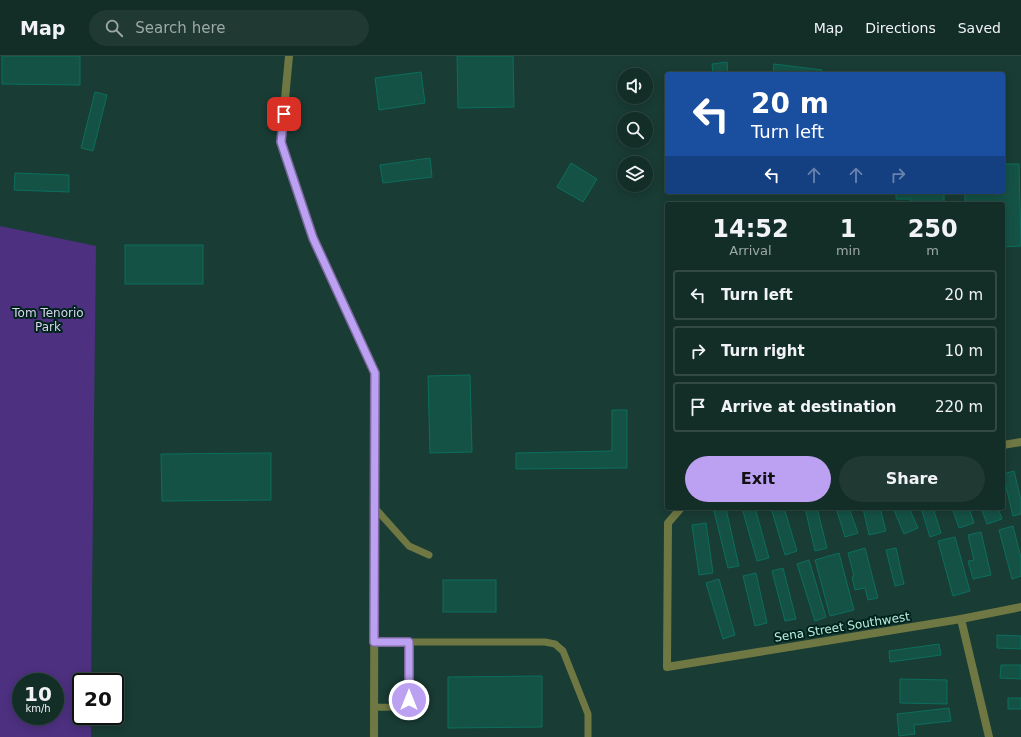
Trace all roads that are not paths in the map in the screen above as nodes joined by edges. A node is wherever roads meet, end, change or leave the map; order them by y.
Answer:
1 (289, 56) edge
2 (1021, 442) edge
3 (1005, 445) edge
4 (374, 507) junction
5 (679, 510) edge
6 (429, 555) dead end
7 (1021, 607) edge
8 (961, 619) junction
9 (374, 642) junction
10 (409, 642) junction
11 (374, 707) junction
12 (374, 737) edge
13 (588, 737) edge
14 (989, 737) edge

1 - 4 street
2 - 3 street
4 - 6 lane
4 - 9 street
5 - 8 street, Sena Street Southwest
7 - 8 street, Sena Street Southwest
8 - 14 street
9 - 10 lane
9 - 11 street
10 - 11 lane
10 - 13 lane
11 - 12 street

